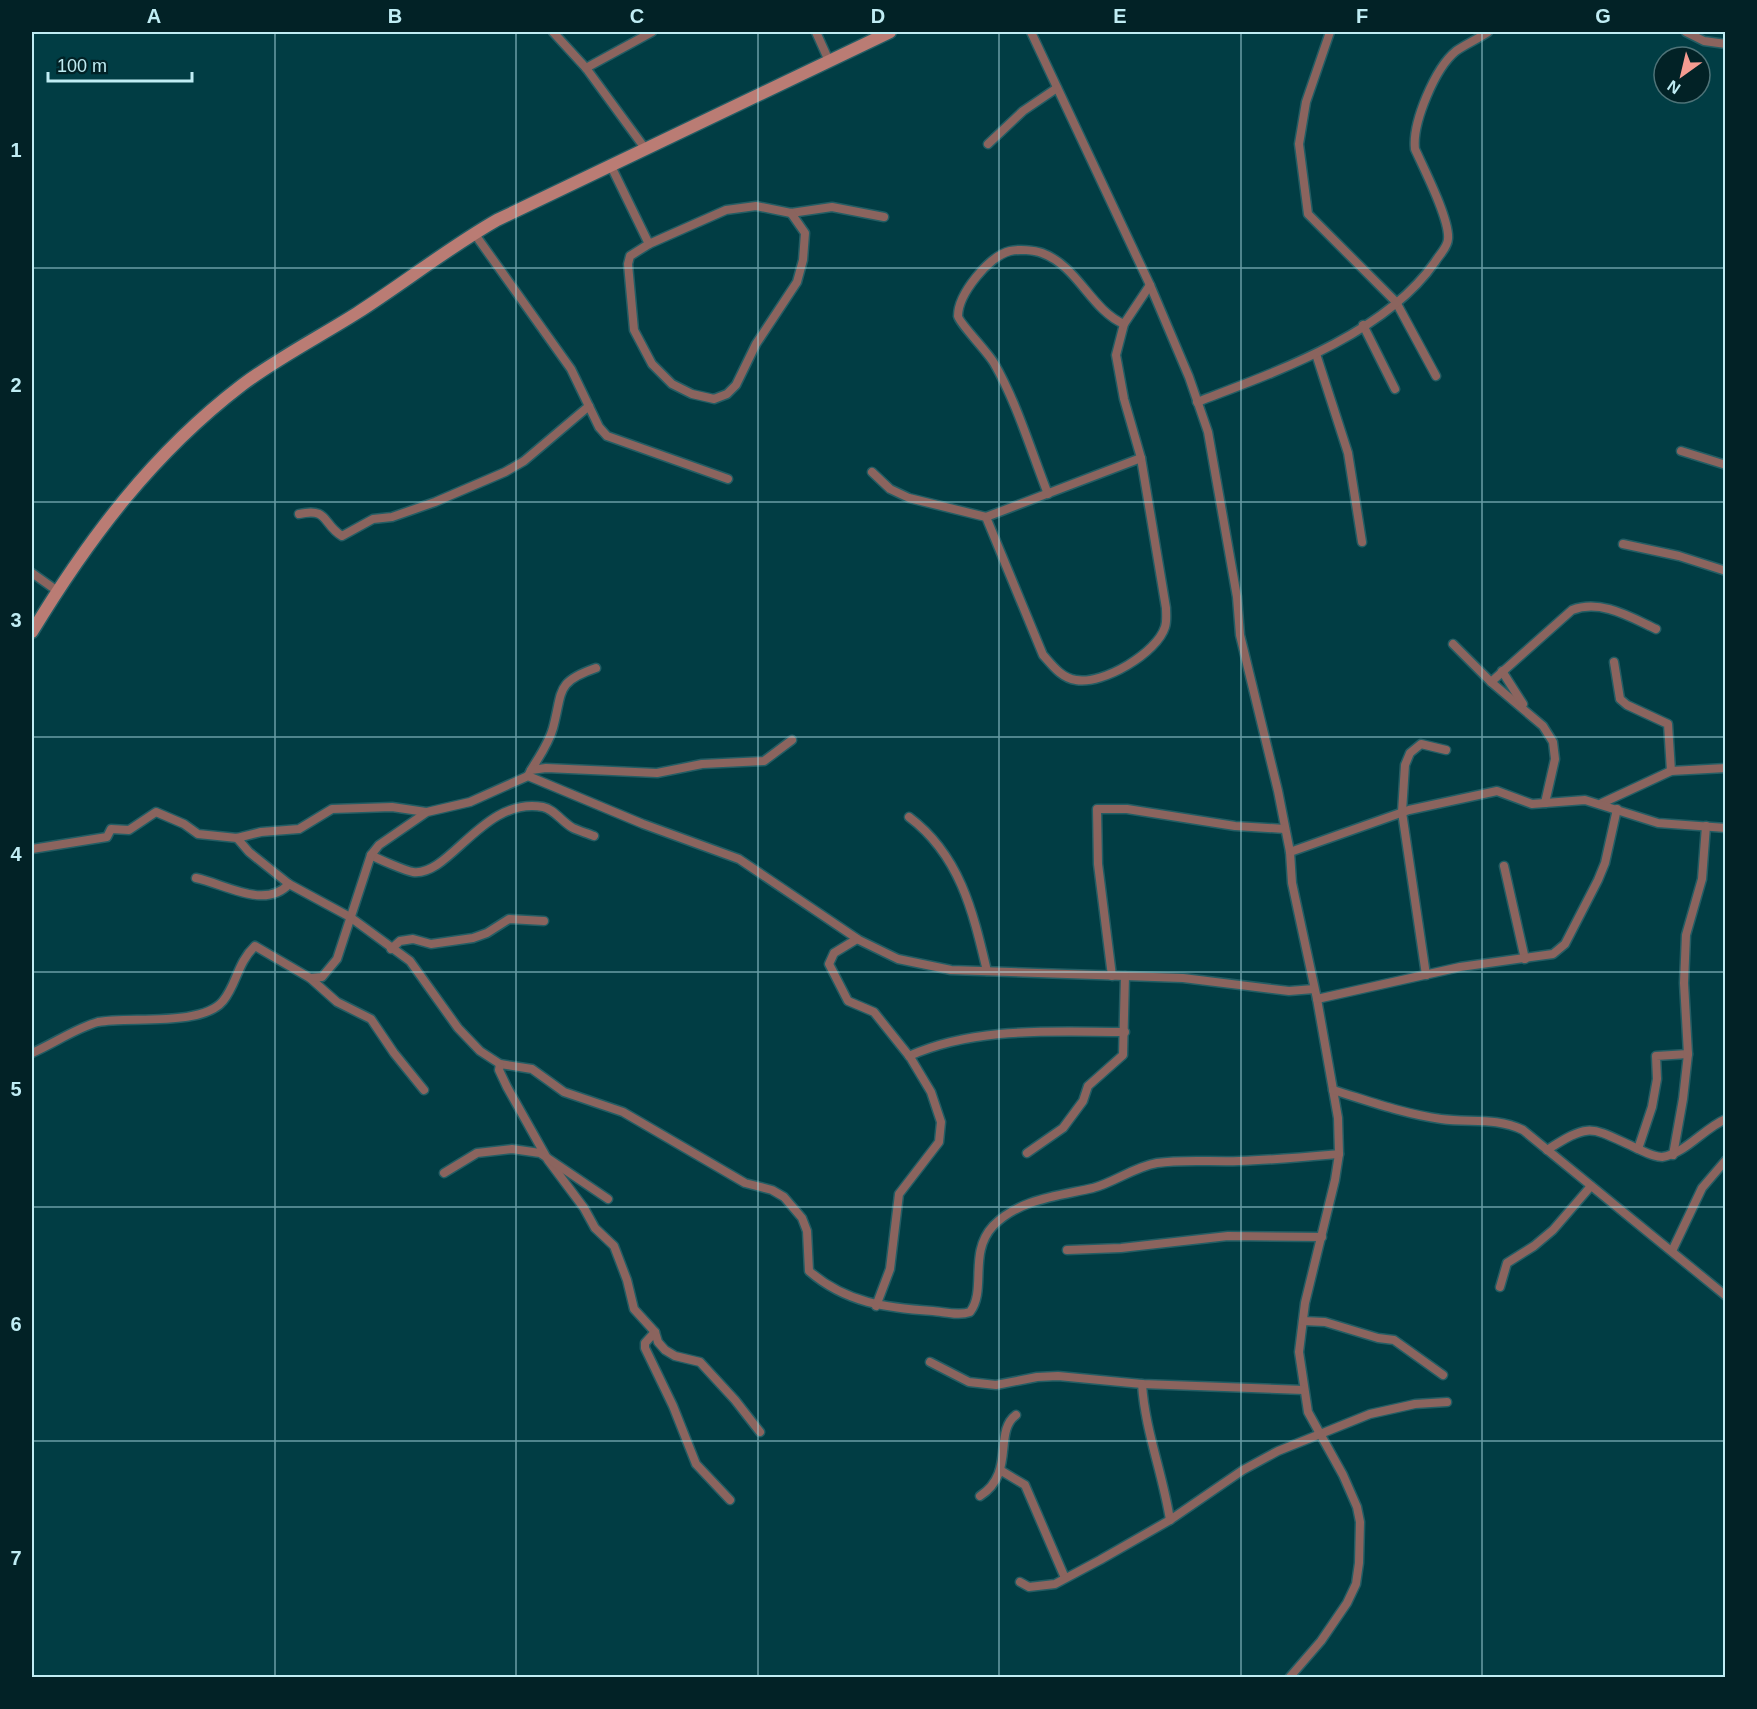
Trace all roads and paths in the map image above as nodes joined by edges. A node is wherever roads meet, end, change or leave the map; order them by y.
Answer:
1 (553, 32) edge
2 (652, 32) edge
3 (816, 32) edge
4 (890, 32) edge
5 (1031, 32) edge
6 (1330, 32) edge
7 (1488, 32) edge
8 (1686, 32) edge
9 (1725, 44) edge
10 (829, 61) junction
11 (586, 68) junction
12 (1057, 88) junction
13 (988, 144) dead end
14 (644, 147) junction
15 (610, 164) junction
16 (791, 213) junction
17 (884, 217) dead end
18 (474, 233) junction
19 (650, 244) junction
20 (1150, 285) junction
21 (1396, 302) junction
22 (1124, 324) junction
23 (1363, 325) junction
24 (1316, 354) junction
25 (1436, 376) dead end
26 (1395, 389) dead end
27 (1197, 402) junction
28 (589, 406) junction
29 (1681, 451) dead end
30 (1141, 458) junction
31 (1725, 465) edge
32 (872, 472) dead end
33 (728, 479) dead end
34 (1048, 494) junction
35 (299, 514) dead end
36 (986, 517) junction
37 (1362, 542) dead end
38 (1623, 544) dead end
39 (1725, 571) edge
40 (32, 573) edge
41 (56, 590) junction
42 (1656, 629) dead end
43 (32, 632) edge
44 (1453, 644) dead end
45 (1614, 662) dead end
46 (596, 668) dead end
47 (1502, 671) junction
48 (1491, 682) junction
49 (1532, 717) junction
50 (792, 740) dead end
51 (1446, 750) dead end
52 (1725, 768) edge
53 (1671, 771) junction
54 (530, 773) junction
55 (1545, 803) junction
56 (1602, 803) junction
57 (1617, 809) junction
58 (427, 812) junction
59 (1402, 812) junction
60 (909, 817) dead end
61 (1706, 826) junction
62 (1725, 828) edge
63 (1285, 829) junction
64 (594, 836) dead end
65 (237, 838) junction
66 (32, 849) edge
67 (1290, 852) junction
68 (371, 855) junction
69 (1504, 866) dead end
70 (196, 878) dead end
71 (289, 884) junction
72 (350, 917) junction
73 (544, 921) dead end
74 (857, 939) junction
75 (391, 949) junction
76 (1525, 959) junction
77 (987, 971) junction
78 (1426, 975) junction
79 (1112, 976) junction
80 (1125, 976) junction
81 (310, 978) junction
82 (1314, 989) junction
83 (1317, 999) junction
84 (1125, 1032) junction
85 (32, 1053) edge
86 (1688, 1054) junction
87 (909, 1056) junction
88 (500, 1064) junction
89 (424, 1090) dead end
90 (1333, 1090) junction
91 (1725, 1119) edge
92 (1638, 1149) junction
93 (1547, 1150) junction
94 (1027, 1153) dead end
95 (1339, 1154) junction
96 (1673, 1155) junction
97 (548, 1160) junction
98 (1725, 1160) edge
99 (444, 1173) dead end
100 (1591, 1186) junction
101 (608, 1198) dead end
102 (1322, 1237) junction
103 (1067, 1250) dead end
104 (1672, 1251) junction
105 (1500, 1287) dead end
106 (1725, 1296) edge
107 (876, 1306) junction
108 (1303, 1321) junction
109 (656, 1332) junction
110 (930, 1362) dead end
111 (1443, 1375) dead end
112 (1142, 1384) junction
113 (1304, 1390) junction
114 (1447, 1402) dead end
115 (1016, 1415) dead end
116 (760, 1432) dead end
117 (1320, 1436) junction
118 (1000, 1470) junction
119 (980, 1496) dead end
120 (730, 1500) dead end
121 (1170, 1520) junction
122 (1065, 1578) junction
123 (1020, 1582) dead end
124 (1289, 1677) edge

1 - 11 street
2 - 11 street
3 - 10 street
4 - 10 street
5 - 12 street
6 - 21 street
7 - 21 street
8 - 9 street
10 - 14 street
11 - 14 street
12 - 13 street
12 - 20 street
14 - 15 street
15 - 18 street
15 - 19 street
16 - 17 street
16 - 19 street
16 - 19 street
18 - 28 street
18 - 41 street
20 - 22 street
20 - 27 street
21 - 23 street
21 - 25 street
22 - 30 street
22 - 34 street
23 - 24 street
23 - 26 street
24 - 27 street
24 - 37 street
27 - 63 street
28 - 33 street
28 - 35 street
29 - 31 street
30 - 34 street
30 - 36 street
32 - 36 street
34 - 36 street
38 - 39 street
40 - 41 street
41 - 43 street
42 - 47 street
44 - 48 street
45 - 53 street
46 - 54 street
47 - 48 street
47 - 49 street
48 - 49 street
49 - 55 street
50 - 54 street
51 - 59 street
52 - 53 street
53 - 56 street
54 - 58 street
54 - 74 street
55 - 56 street
55 - 59 street
56 - 57 street
57 - 61 street
57 - 76 street
58 - 65 street
58 - 68 street
59 - 67 street
59 - 78 street
60 - 77 street
61 - 62 street
61 - 86 street
63 - 67 street
63 - 79 street
64 - 68 street
65 - 66 street
65 - 71 street
67 - 82 street
68 - 72 street
69 - 76 street
70 - 71 street
71 - 72 street
72 - 75 street
72 - 81 street
73 - 75 street
74 - 77 street
74 - 87 street
75 - 88 street
76 - 78 street
77 - 79 street
78 - 83 street
79 - 80 street
80 - 82 street
80 - 84 street
81 - 85 street
81 - 89 street
82 - 83 street
83 - 90 street
84 - 87 street
84 - 94 street
86 - 92 street
86 - 96 street
87 - 107 street
88 - 97 street
88 - 107 street
90 - 93 street
90 - 95 street
91 - 96 street
92 - 93 street
92 - 96 street
93 - 100 street
95 - 102 street
95 - 107 street
97 - 99 street
97 - 101 street
97 - 109 street
98 - 104 street
100 - 104 street
100 - 105 street
102 - 103 street
102 - 108 street
104 - 106 street
108 - 111 street
108 - 113 street
109 - 116 street
109 - 120 street
110 - 112 street
112 - 113 street
112 - 121 street
113 - 117 street
114 - 117 street
115 - 118 street
117 - 121 street
117 - 124 street
118 - 119 street
118 - 122 street
121 - 122 street
122 - 123 street

